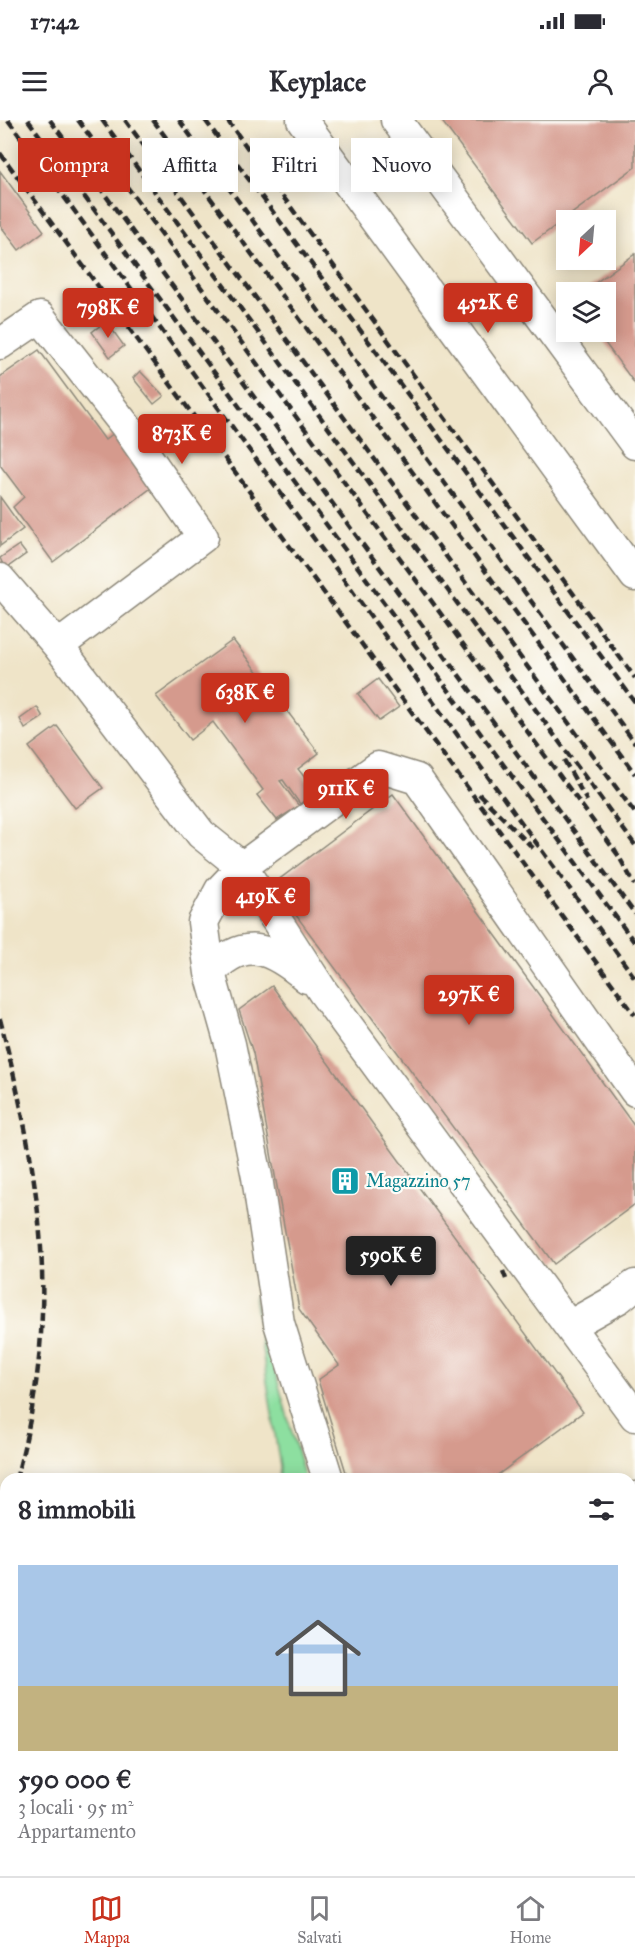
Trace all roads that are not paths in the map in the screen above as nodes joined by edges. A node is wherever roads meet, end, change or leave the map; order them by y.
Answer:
1 (302, 120) edge
2 (396, 120) edge
3 (0, 344) edge
4 (635, 444) edge
5 (635, 576) edge
6 (0, 579) edge
7 (58, 646) junction
8 (242, 867) junction
9 (210, 973) junction
10 (322, 992) junction
11 (635, 1091) edge
12 (635, 1285) edge
13 (569, 1326) junction
14 (635, 1416) edge
15 (326, 1473) edge

1 - 5 street
2 - 4 street
3 - 7 street
6 - 7 street
7 - 8 street
8 - 9 street
8 - 10 street
8 - 11 street
9 - 10 street
9 - 15 street
10 - 13 street
12 - 13 street
13 - 14 street

